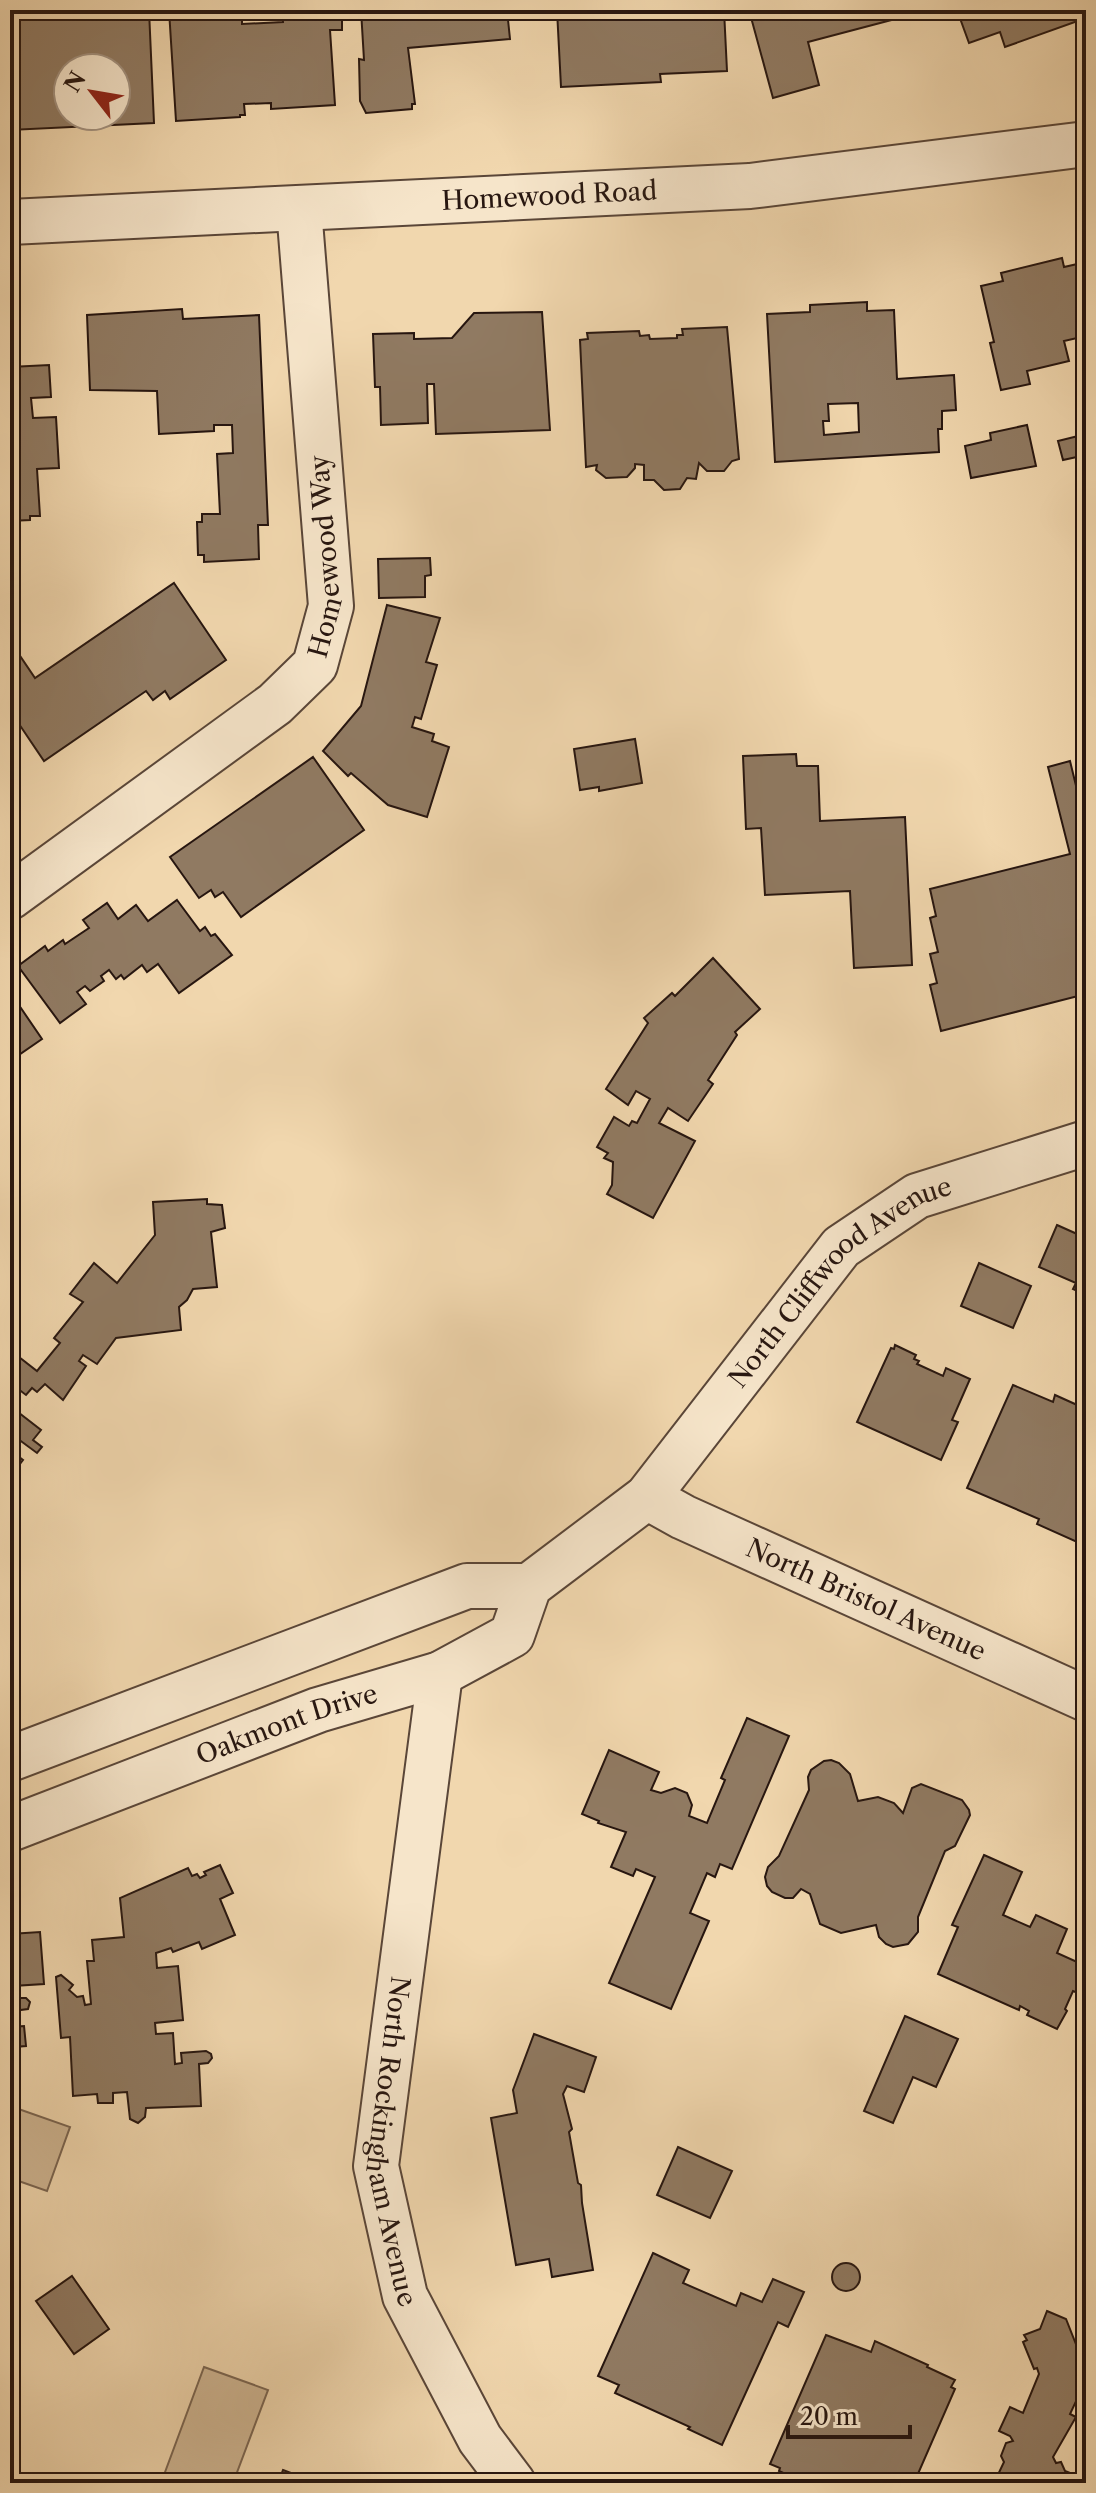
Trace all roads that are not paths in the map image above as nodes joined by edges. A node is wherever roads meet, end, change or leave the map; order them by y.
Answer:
1 (1086, 144) edge
2 (299, 209) junction
3 (10, 222) edge
4 (10, 897) edge
5 (1086, 1143) edge
6 (647, 1497) junction
7 (529, 1586) junction
8 (440, 1674) junction
9 (1086, 1699) edge
10 (10, 1759) edge
11 (10, 1829) edge
12 (513, 2483) edge

1 - 2 street, Homewood Road
2 - 3 street, Homewood Road
2 - 4 street, Homewood Way
5 - 6 street, North Cliffwood Avenue
6 - 7 street
6 - 9 street, North Bristol Avenue
7 - 8 street, Oakmont Drive
7 - 10 street
8 - 11 street, Oakmont Drive
8 - 12 street, North Rockingham Avenue

